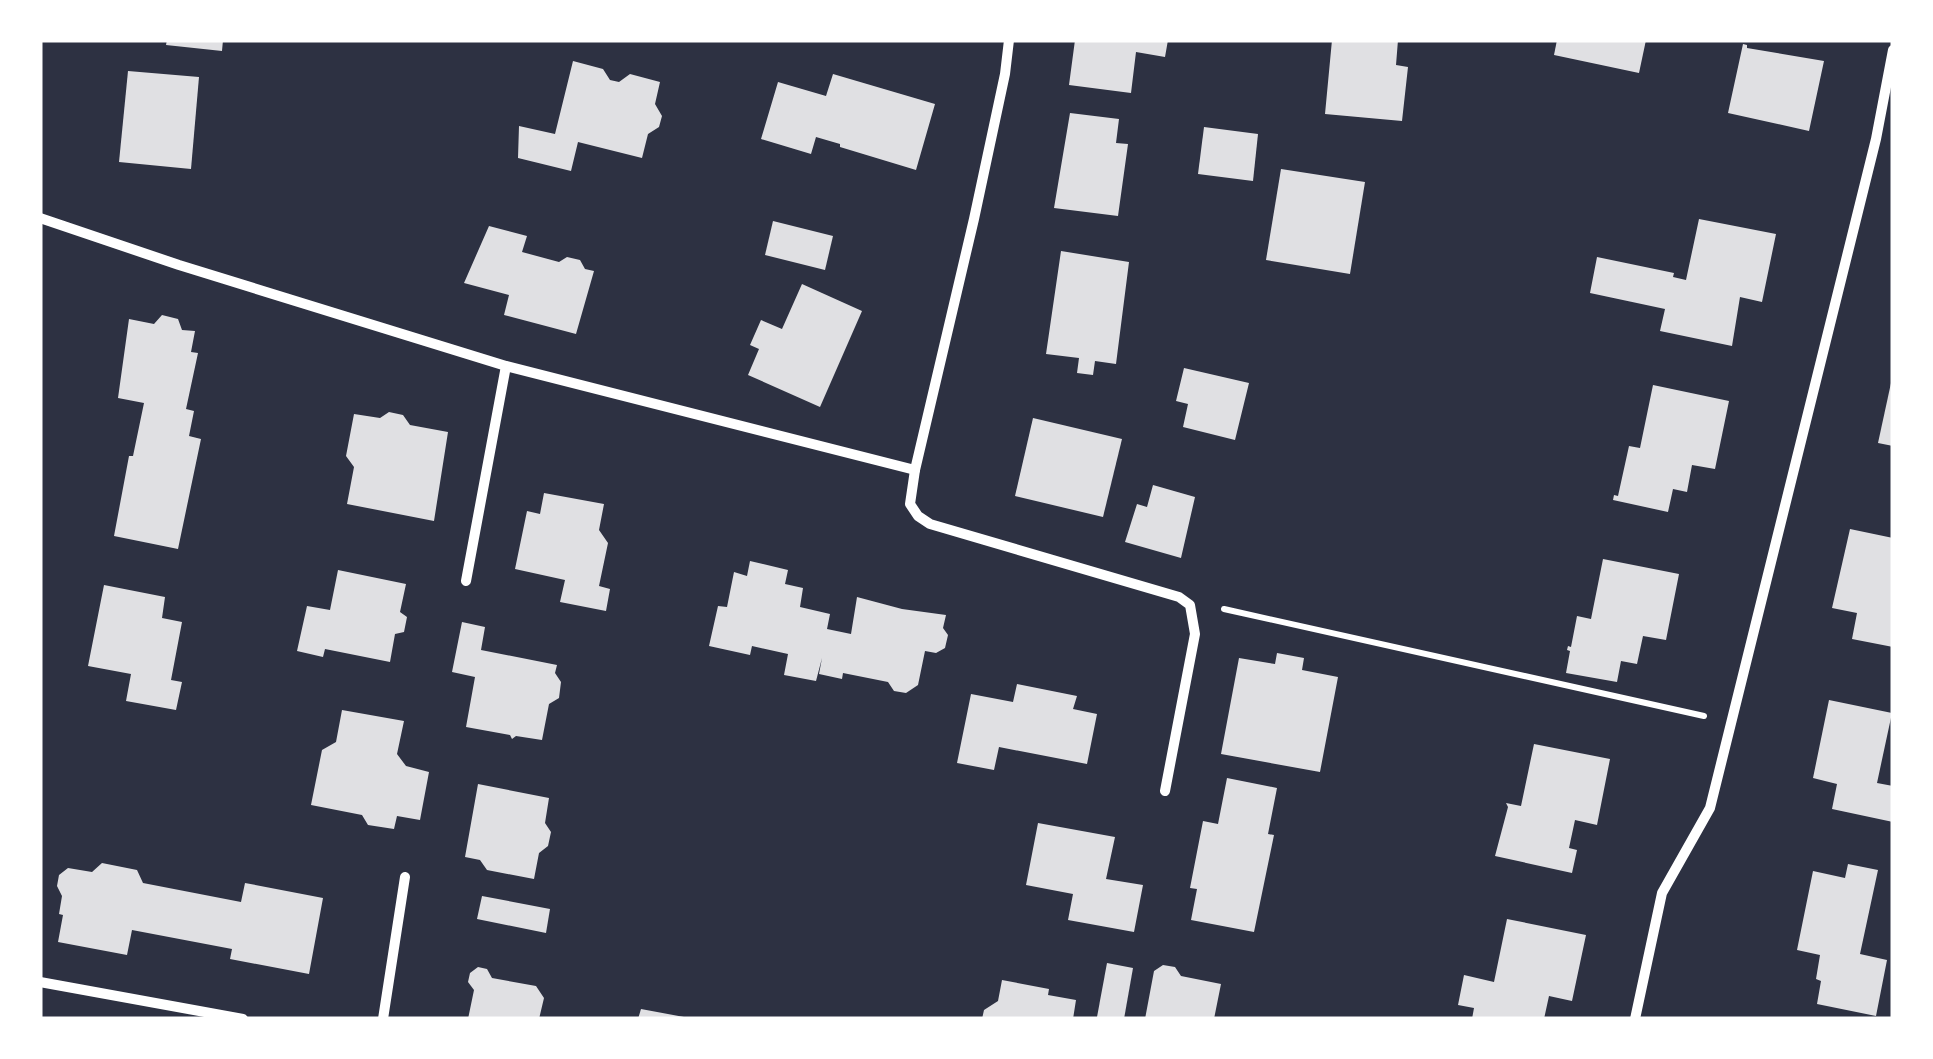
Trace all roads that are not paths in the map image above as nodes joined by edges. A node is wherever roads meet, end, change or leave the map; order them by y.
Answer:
1 (1009, 40) edge
2 (1893, 50) edge
3 (40, 218) edge
4 (506, 366) junction
5 (915, 470) junction
6 (466, 581) dead end
7 (1165, 791) dead end
8 (405, 878) dead end
9 (40, 982) edge
10 (243, 1019) edge
11 (383, 1019) edge
12 (1634, 1019) edge

1 - 5 street
2 - 12 street
3 - 4 street
4 - 5 street
4 - 6 street
5 - 7 street
8 - 11 street
9 - 10 street

